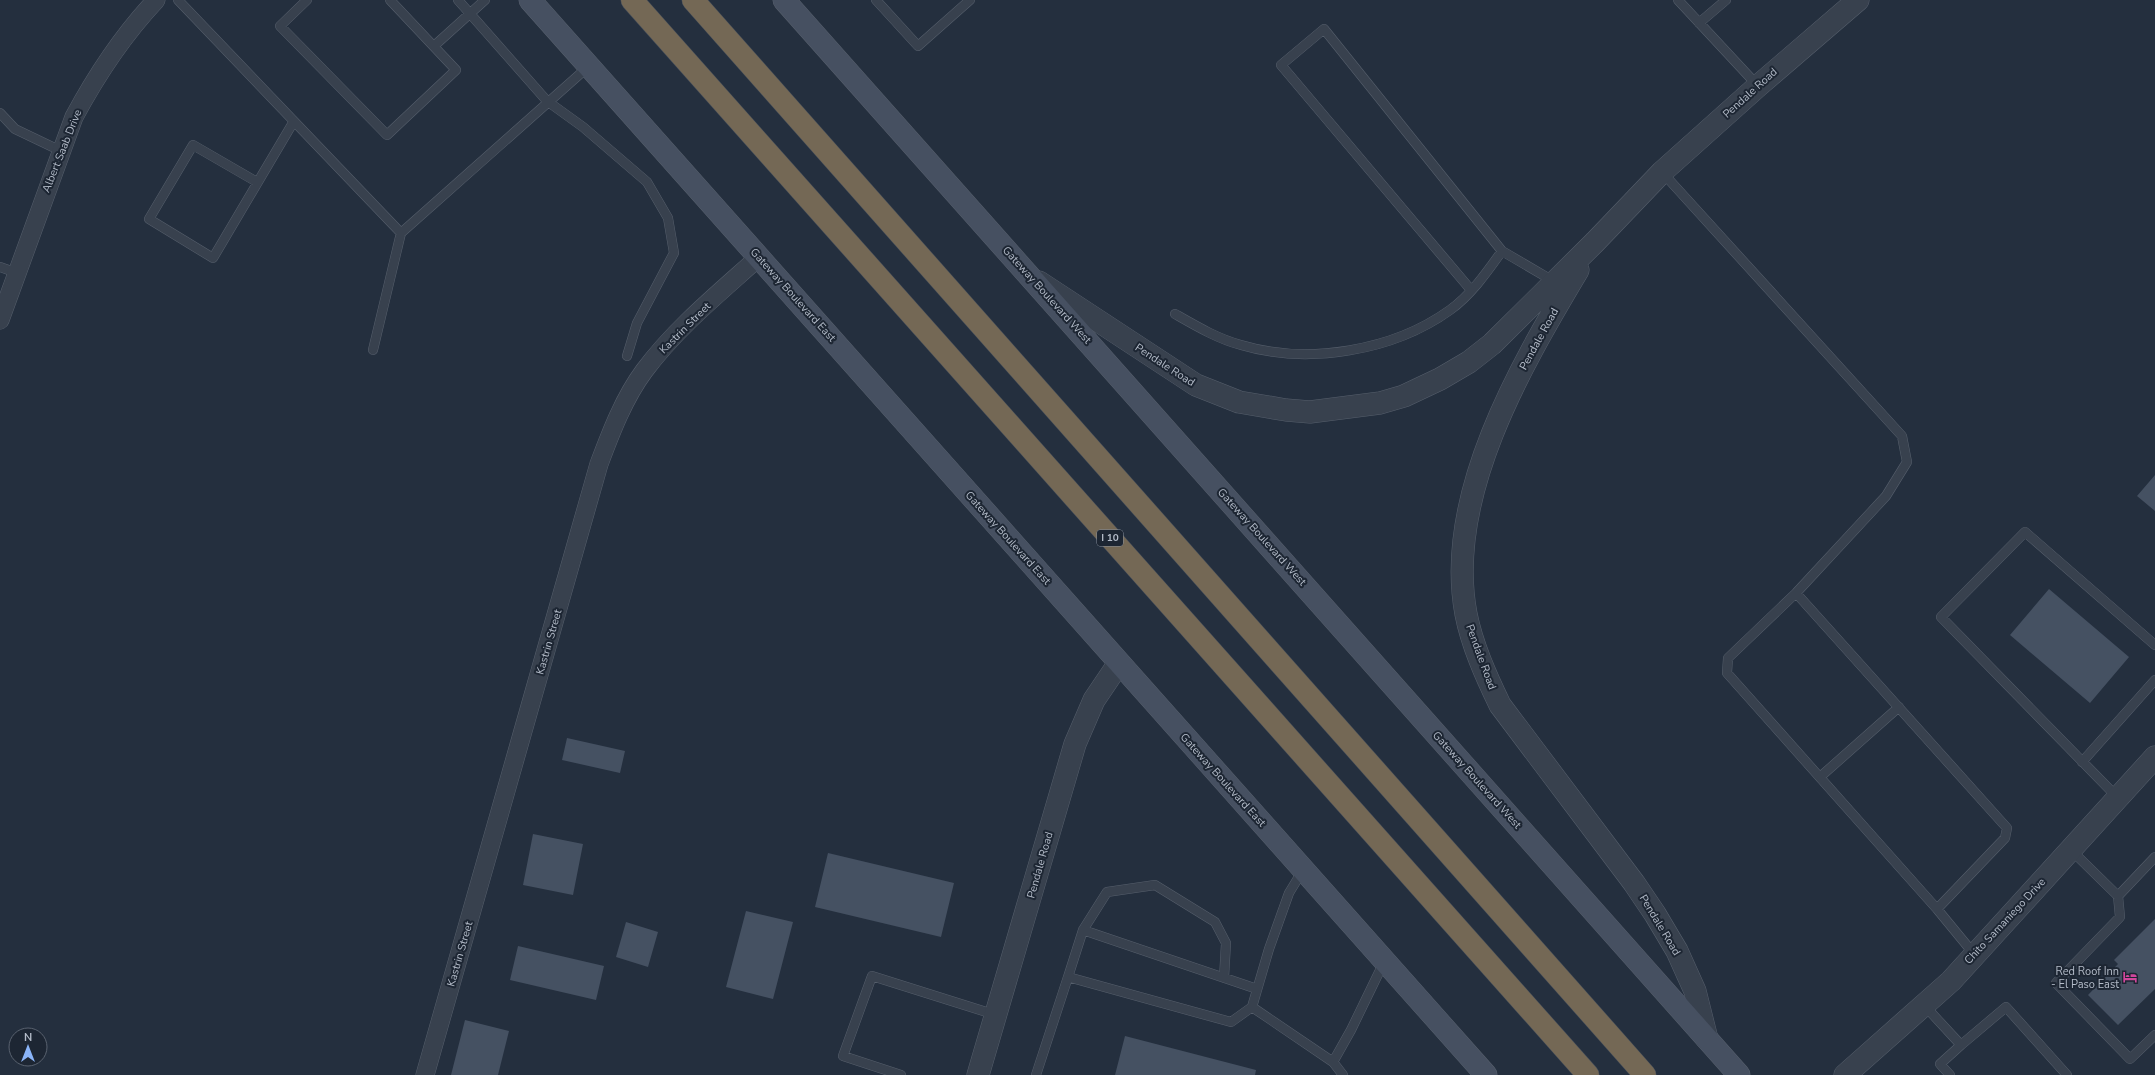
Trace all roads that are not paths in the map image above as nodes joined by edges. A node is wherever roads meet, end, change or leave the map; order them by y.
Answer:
1 (156, 0) edge
2 (178, 0) edge
3 (307, 0) edge
4 (390, 0) edge
5 (458, 0) edge
6 (485, 0) edge
7 (530, 0) edge
8 (632, 0) edge
9 (693, 0) edge
10 (784, 0) edge
11 (876, 0) edge
12 (970, 0) edge
13 (1678, 0) edge
14 (1726, 0) edge
15 (1858, 0) edge
16 (470, 14) junction
17 (1699, 23) junction
18 (434, 46) junction
19 (589, 66) junction
20 (1758, 86) junction
21 (547, 102) junction
22 (0, 113) edge
23 (294, 121) junction
24 (61, 150) junction
25 (1662, 172) junction
26 (257, 182) junction
27 (401, 233) junction
28 (1595, 242) junction
29 (1502, 251) junction
30 (759, 257) junction
31 (0, 266) edge
32 (17, 273) junction
33 (1030, 276) junction
34 (1555, 282) junction
35 (1471, 290) junction
36 (1176, 314) dead end
37 (0, 320) edge
38 (373, 350) dead end
39 (628, 356) dead end
40 (1796, 593) junction
41 (2155, 645) edge
42 (1119, 664) junction
43 (2155, 680) edge
44 (1899, 707) junction
45 (2155, 757) edge
46 (2082, 762) junction
47 (1820, 777) junction
48 (2118, 798) junction
49 (2071, 850) junction
50 (2155, 857) edge
51 (1303, 870) junction
52 (2118, 896) junction
53 (1937, 909) junction
54 (1083, 930) junction
55 (1974, 954) junction
56 (1384, 961) junction
57 (1068, 978) junction
58 (1224, 978) junction
59 (1257, 989) junction
60 (1924, 1004) junction
61 (1252, 1007) junction
62 (996, 1015) junction
63 (2155, 1035) edge
64 (1707, 1039) junction
65 (1962, 1046) junction
66 (1333, 1062) junction
67 (425, 1075) edge
68 (901, 1075) edge
69 (978, 1075) edge
70 (1036, 1075) edge
71 (1343, 1075) edge
72 (1486, 1075) edge
73 (1588, 1075) edge
74 (1645, 1075) edge
75 (1739, 1075) edge
76 (1845, 1075) edge
77 (1950, 1075) edge
78 (2067, 1075) edge

1 - 24 street, Albert Saab Drive
2 - 23 lane
3 - 18 lane
4 - 18 lane
5 - 16 lane
6 - 16 lane
7 - 19 main road, Gateway Boulevard East
8 - 73 highway, I 10
9 - 74 highway
10 - 33 main road, Gateway Boulevard West
11 - 12 lane
13 - 17 lane
14 - 17 lane
15 - 20 street, Pendale Road
16 - 18 lane
16 - 21 lane
17 - 20 lane
19 - 21 lane
19 - 30 main road, Gateway Boulevard East
20 - 25 street, Pendale Road
21 - 27 lane
21 - 39 lane
22 - 24 lane
23 - 26 lane
23 - 27 lane
24 - 32 street, Albert Saab Drive
25 - 28 street, Pendale Road
25 - 40 lane
26 - 26 lane
27 - 38 lane
28 - 34 street, Pendale Road
28 - 64 street, Pendale Road
29 - 34 lane
29 - 35 lane
29 - 35 lane
30 - 42 main road, Gateway Boulevard East
30 - 67 street, Kastrin Street
31 - 32 lane
32 - 37 street, Albert Saab Drive
33 - 34 street, Pendale Road
33 - 64 main road, Gateway Boulevard West
35 - 36 lane
40 - 44 lane
40 - 47 lane
41 - 46 lane
42 - 51 main road, Gateway Boulevard East
42 - 62 street, Pendale Road
43 - 46 lane
44 - 47 lane
44 - 53 lane
45 - 48 street, Chito Samaniego Drive
46 - 48 lane
47 - 53 lane
48 - 49 street, Chito Samaniego Drive
49 - 52 lane
49 - 55 street, Chito Samaniego Drive
50 - 52 lane
51 - 56 main road, Gateway Boulevard East
51 - 59 lane
52 - 63 lane
53 - 55 lane
54 - 57 lane
54 - 58 lane
54 - 58 lane
55 - 60 street, Chito Samaniego Drive
56 - 66 lane
56 - 72 main road, Gateway Boulevard East
57 - 61 lane
57 - 70 lane
58 - 59 lane
59 - 61 lane
60 - 65 lane
60 - 76 street, Chito Samaniego Drive
61 - 66 lane
62 - 68 lane
62 - 69 street, Pendale Road
64 - 75 main road, Gateway Boulevard West
65 - 77 lane
65 - 78 lane
66 - 71 lane

